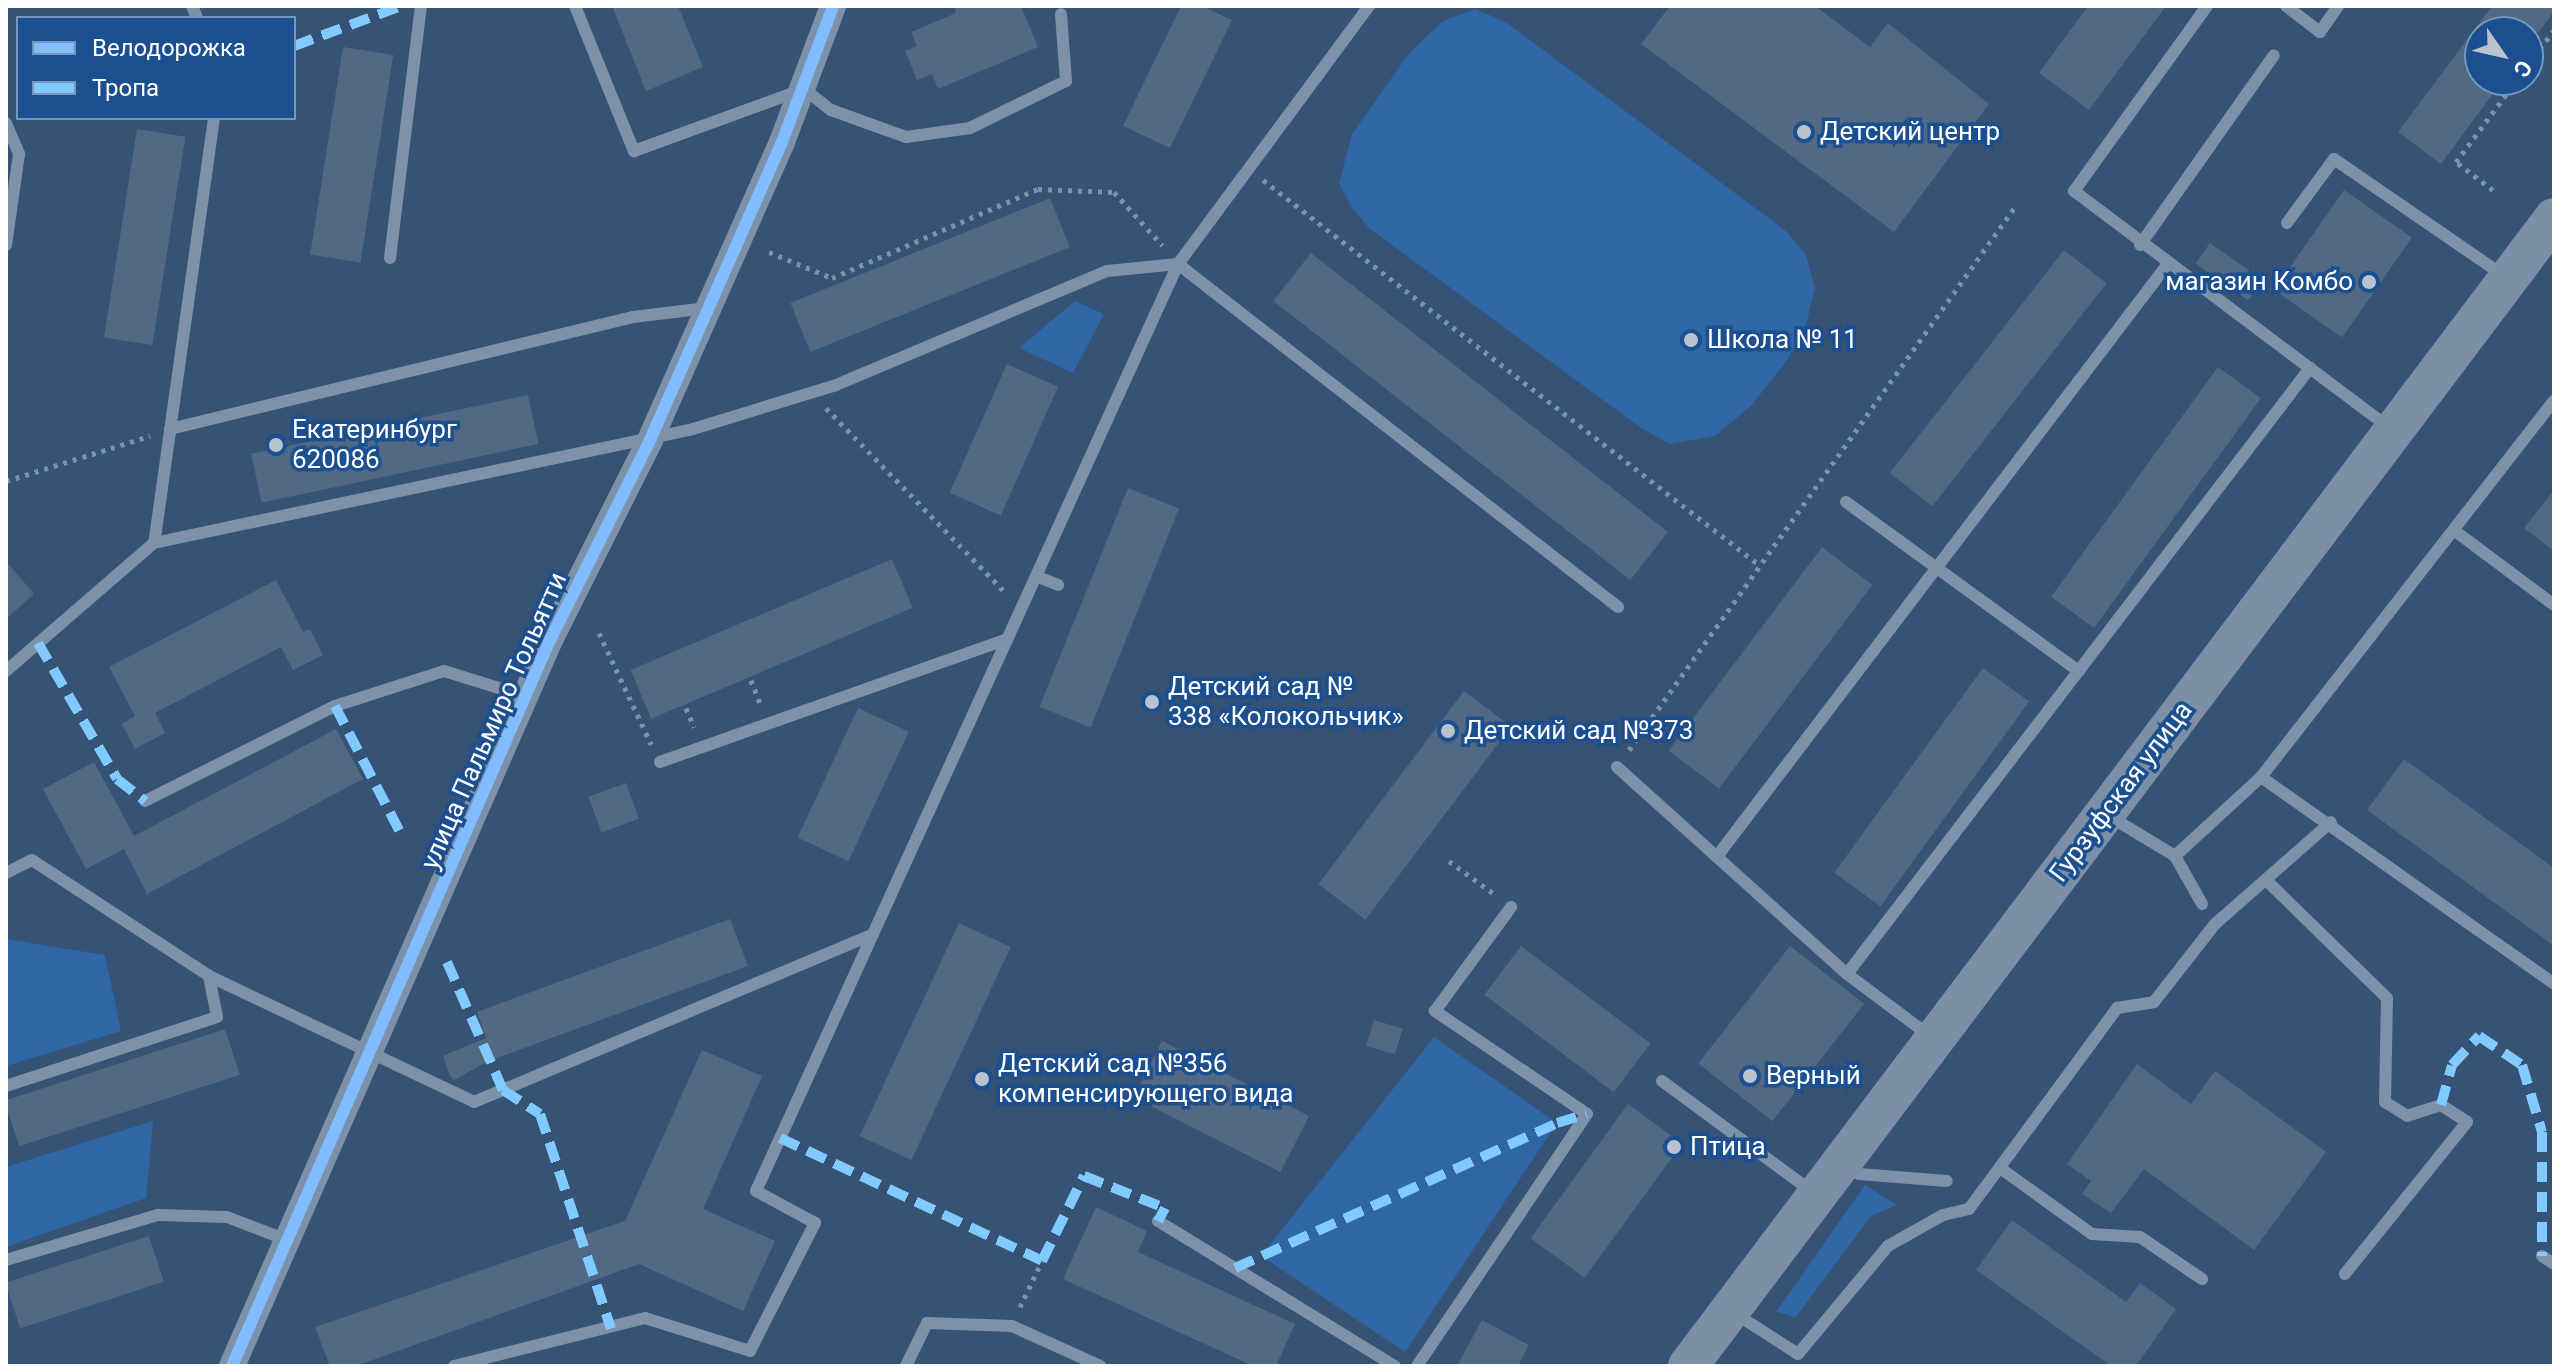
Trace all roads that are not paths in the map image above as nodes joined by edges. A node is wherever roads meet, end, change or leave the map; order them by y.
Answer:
1 (421, 6) edge
2 (575, 6) edge
3 (833, 6) edge
4 (1369, 6) edge
5 (2207, 6) edge
6 (2286, 6) edge
7 (2338, 6) edge
8 (1061, 14) dead end
9 (2274, 55) dead end
10 (804, 89) junction
11 (214, 120) edge
12 (6, 123) edge
13 (2554, 218) edge
14 (2287, 223) dead end
15 (6, 245) edge
16 (2140, 245) junction
17 (390, 258) dead end
18 (1178, 264) junction
19 (2167, 265) junction
20 (2509, 279) junction
21 (707, 308) junction
22 (2310, 368) junction
23 (2554, 400) edge
24 (170, 429) junction
25 (2393, 431) junction
26 (650, 440) junction
27 (1846, 502) dead end
28 (2455, 531) junction
29 (154, 543) junction
30 (1937, 568) junction
31 (1036, 576) junction
32 (1058, 585) dead end
33 (2554, 605) edge
34 (1618, 607) dead end
35 (1008, 639) junction
36 (6, 671) edge
37 (2079, 671) junction
38 (525, 696) junction
39 (660, 762) road end
40 (1617, 767) road end
41 (2261, 777) junction
42 (145, 801) dead end
43 (2107, 815) junction
44 (2331, 822) junction
45 (1718, 855) junction
46 (2175, 856) junction
47 (6, 873) edge
48 (2266, 880) junction
49 (2202, 904) dead end
50 (1511, 907) road end
51 (873, 934) junction
52 (1847, 974) junction
53 (209, 976) junction
54 (2554, 984) edge
55 (1935, 1039) junction
56 (372, 1054) junction
57 (1662, 1081) dead end
58 (6, 1086) edge
59 (2000, 1168) junction
60 (1826, 1178) junction
61 (1947, 1181) dead end
62 (1158, 1221) dead end
63 (287, 1240) junction
64 (2542, 1256) dead end
65 (6, 1260) edge
66 (2554, 1264) edge
67 (2345, 1274) dead end
68 (2202, 1279) dead end
69 (1727, 1310) junction
70 (232, 1366) edge
71 (454, 1366) edge
72 (906, 1366) edge
73 (1100, 1366) edge
74 (1395, 1366) edge
75 (1417, 1366) edge
76 (1688, 1366) edge

1 - 17 lane
2 - 10 lane
3 - 10 street, улица Пальмиро Тольятти
4 - 18 lane
5 - 16 lane
6 - 7 lane
8 - 10 lane
9 - 16 lane
10 - 21 street, улица Пальмиро Тольятти
11 - 24 lane
12 - 15 lane
13 - 20 main road, Гурзуфская улица
14 - 20 lane
16 - 19 lane
18 - 26 lane
18 - 31 lane
18 - 34 lane
19 - 22 lane
19 - 30 lane
20 - 25 main road, Гурзуфская улица
21 - 24 lane
21 - 26 street, улица Пальмиро Тольятти
22 - 25 lane
22 - 37 lane
23 - 28 lane
24 - 29 lane
25 - 43 main road, Гурзуфская улица
26 - 29 lane
26 - 38 street, улица Пальмиро Тольятти
27 - 30 lane
28 - 33 lane
28 - 41 lane
29 - 36 lane
30 - 37 lane
30 - 45 lane
31 - 32 lane
31 - 35 lane
35 - 39 lane
35 - 51 lane
37 - 52 lane
38 - 42 lane
38 - 56 street, улица Пальмиро Тольятти
40 - 45 lane
41 - 44 lane
41 - 46 lane
43 - 46 lane
43 - 55 main road, Гурзуфская улица
44 - 48 lane
44 - 54 lane
45 - 52 lane
46 - 49 lane
47 - 53 lane
48 - 59 lane
48 - 67 lane
50 - 75 lane
51 - 56 lane
51 - 71 lane
52 - 55 lane
53 - 56 lane
53 - 58 lane
55 - 60 main road, Гурзуфская улица
56 - 63 street, улица Пальмиро Тольятти
57 - 60 lane
59 - 68 lane
59 - 69 lane
60 - 61 lane
60 - 69 main road, Гурзуфская улица
62 - 74 lane
63 - 65 lane
63 - 70 street, улица Пальмиро Тольятти
64 - 66 lane
69 - 76 main road, Гурзуфская улица
72 - 73 lane

